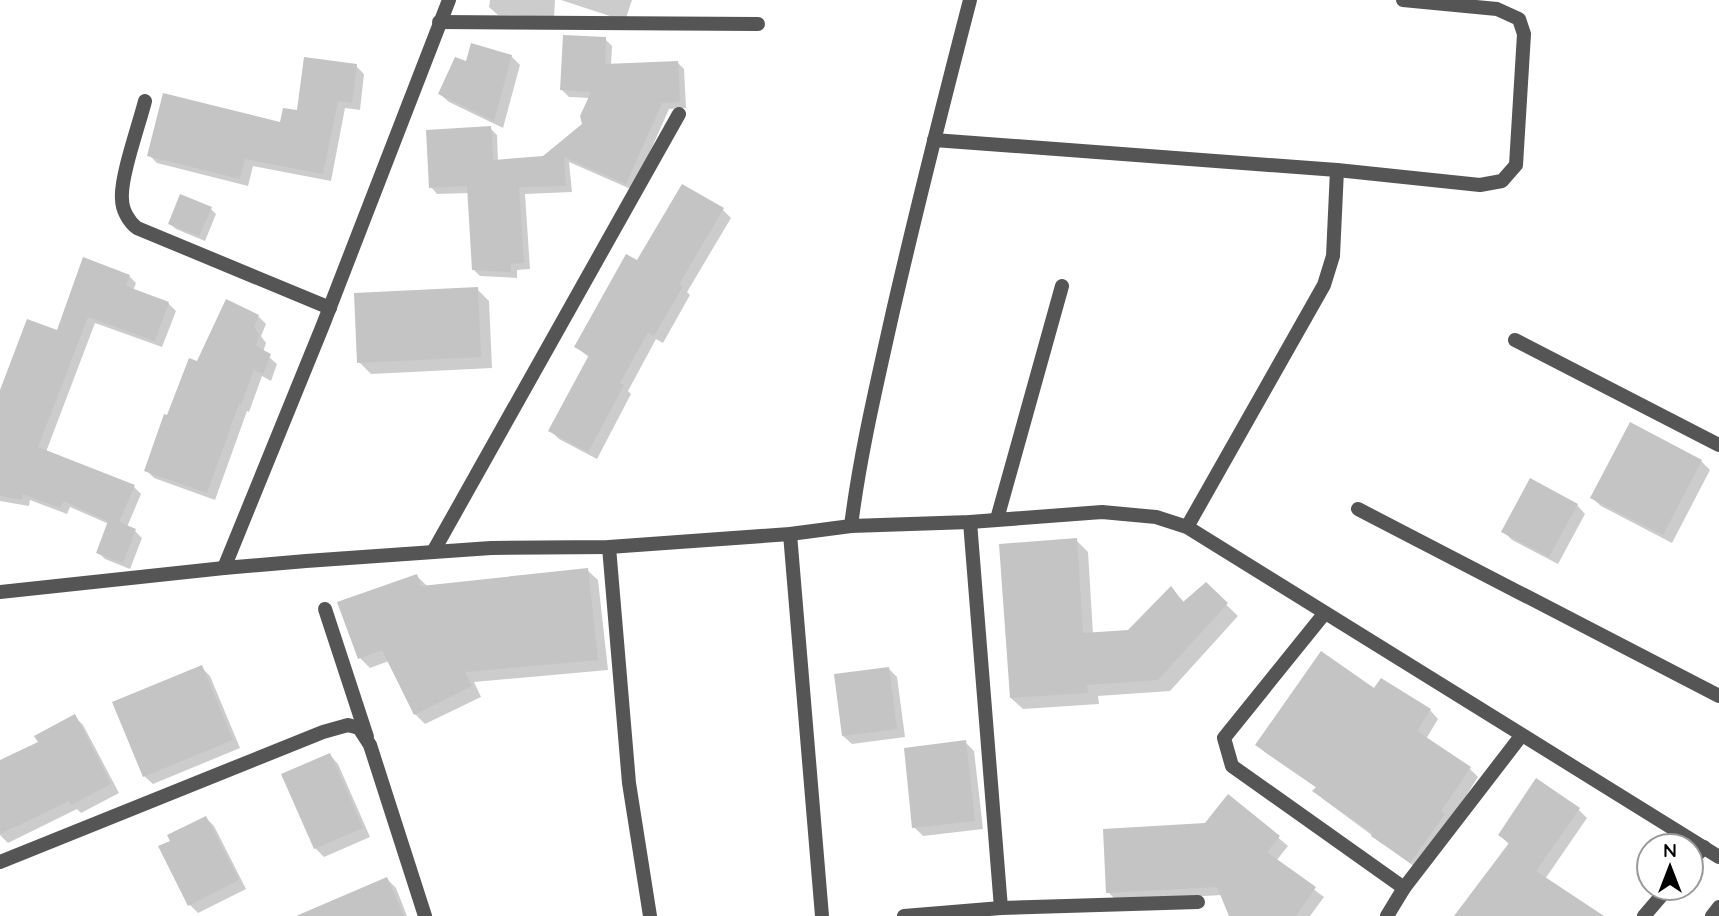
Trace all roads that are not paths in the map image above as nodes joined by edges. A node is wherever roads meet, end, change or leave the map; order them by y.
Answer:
1 (449, 0) edge
2 (970, 0) edge
3 (1403, 0) edge
4 (439, 22) junction
5 (758, 24) dead end
6 (145, 102) dead end
7 (679, 114) dead end
8 (933, 140) junction
9 (1336, 170) junction
10 (1062, 286) dead end
11 (330, 308) junction
12 (1515, 340) dead end
13 (1719, 445) edge
14 (1357, 509) dead end
15 (997, 519) junction
16 (970, 522) junction
17 (851, 527) junction
18 (1187, 527) junction
19 (790, 534) junction
20 (609, 547) junction
21 (433, 552) junction
22 (224, 568) junction
23 (0, 592) edge
24 (325, 609) dead end
25 (1324, 614) junction
26 (1719, 696) edge
27 (1521, 736) junction
28 (370, 744) junction
29 (1679, 832) edge
30 (0, 862) edge
31 (1404, 888) junction
32 (1198, 902) dead end
33 (1656, 902) edge
34 (1719, 907) edge
35 (1001, 908) junction
36 (425, 916) edge
37 (650, 916) edge
38 (822, 916) edge
39 (904, 916) edge
40 (1387, 916) edge
41 (1644, 916) edge
42 (1712, 916) edge

1 - 4 street
2 - 8 street
3 - 9 street
4 - 5 street
4 - 11 street
6 - 11 street
7 - 21 street
8 - 9 street
8 - 17 street
9 - 18 street
10 - 15 street
11 - 22 street
12 - 13 street
14 - 26 street
15 - 16 street
15 - 18 street
16 - 17 street
16 - 35 street
17 - 19 street
18 - 25 street
19 - 20 street
19 - 38 street
20 - 21 street
20 - 37 street
21 - 22 street
22 - 23 street
24 - 28 street
25 - 27 street
25 - 31 street
27 - 29 street
27 - 31 street
28 - 30 street
28 - 36 street
31 - 40 street
32 - 35 street
33 - 41 street
34 - 42 street
35 - 39 street

